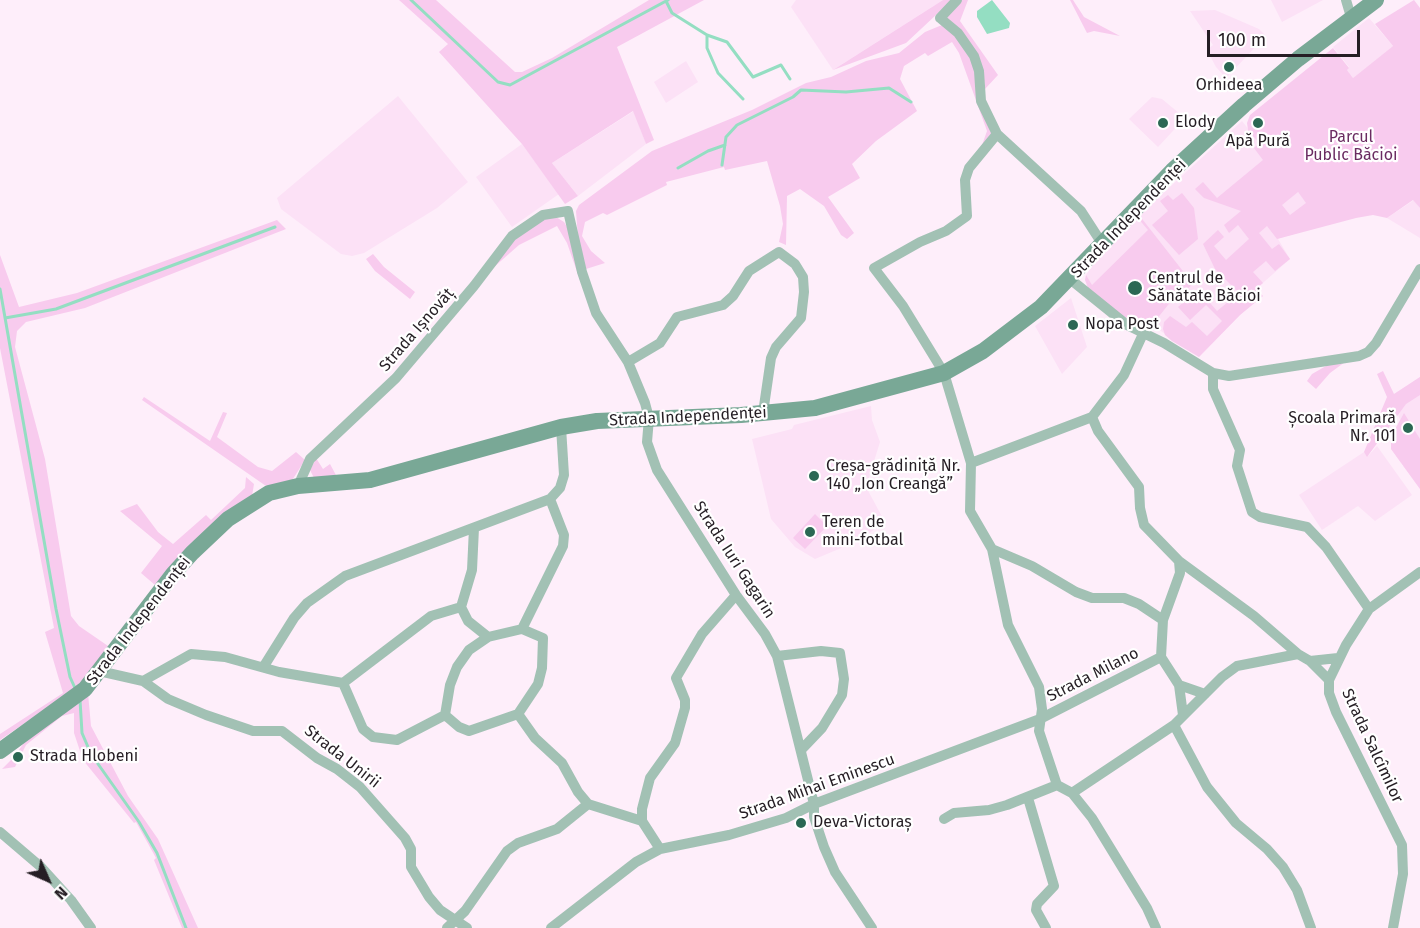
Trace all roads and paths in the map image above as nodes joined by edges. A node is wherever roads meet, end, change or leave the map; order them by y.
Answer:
1 (957, 0) edge
2 (1346, 0) edge
3 (1376, 0) edge
4 (1351, 17) junction
5 (997, 135) junction
6 (568, 211) joint
7 (1103, 245) junction
8 (1420, 269) edge
9 (1070, 279) junction
10 (1143, 334) junction
11 (628, 362) junction
12 (944, 373) junction
13 (1213, 374) junction
14 (763, 413) junction
15 (1092, 417) junction
16 (649, 418) junction
17 (561, 428) junction
18 (971, 463) junction
19 (298, 486) junction
20 (550, 499) junction
21 (474, 528) junction
22 (992, 549) junction
23 (1179, 561) junction
24 (1420, 573) edge
25 (736, 595) junction
26 (461, 607) junction
27 (1369, 609) junction
28 (1163, 620) junction
29 (522, 628) junction
30 (488, 637) junction
31 (1298, 654) junction
32 (777, 656) junction
33 (1161, 657) junction
34 (1338, 658) junction
35 (1310, 661) junction
36 (264, 666) junction
37 (99, 671) junction
38 (1329, 680) junction
39 (143, 681) junction
40 (343, 683) junction
41 (1179, 685) junction
42 (1204, 694) junction
43 (518, 714) junction
44 (445, 715) junction
45 (1183, 715) junction
46 (1040, 719) junction
47 (1174, 725) junction
48 (801, 750) junction
49 (0, 751) edge
50 (1057, 785) junction
51 (1072, 793) junction
52 (1028, 798) junction
53 (588, 804) junction
54 (814, 804) junction
55 (944, 819) dead end
56 (642, 821) junction
57 (0, 832) edge
58 (660, 849) junction
59 (450, 924) edge
60 (91, 928) edge
61 (467, 928) edge
62 (551, 928) edge
63 (872, 928) edge
64 (1046, 928) edge
65 (1155, 928) edge
66 (1311, 928) edge
67 (1393, 928) edge

1 - 5 street
2 - 4 street
3 - 4 main road, Strada Independenței
4 - 7 main road, Strada Independenței
5 - 7 street
5 - 12 street
6 - 11 street, Strada Iuri Gagarin
6 - 19 street, Strada Ișnovăț
7 - 9 main road, Strada Independenței
8 - 13 street
9 - 10 street
9 - 12 main road, Strada Independenței
10 - 13 street
10 - 15 street
11 - 14 street
11 - 16 street, Strada Iuri Gagarin
12 - 14 main road, Strada Independenței
12 - 18 street
13 - 27 street
14 - 16 main road, Strada Independenței
15 - 18 street
15 - 23 street
16 - 17 main road, Strada Independenței
16 - 25 street, Strada Iuri Gagarin
17 - 19 main road, Strada Independenței
17 - 20 street
18 - 22 street
19 - 37 main road, Strada Independenței
20 - 21 street
20 - 29 street
21 - 26 street
21 - 36 street
22 - 28 street
22 - 46 street
23 - 28 street
23 - 31 street
24 - 27 street
25 - 32 street, Strada Iuri Gagarin
25 - 56 street
26 - 30 street
26 - 40 street
27 - 34 street
28 - 33 street
29 - 30 street
29 - 43 street
30 - 44 street
31 - 35 street
31 - 42 street
32 - 48 street, Strada Iuri Gagarin
32 - 48 street
33 - 41 street
33 - 46 street, Strada Milano
34 - 35 street
34 - 38 street
35 - 38 street
36 - 39 street
36 - 40 street
37 - 39 street, Strada Unirii
37 - 49 main road, Strada Independenței
38 - 67 street, Strada Salcîmilor
39 - 59 street, Strada Unirii
40 - 44 street
41 - 42 street
41 - 45 street
42 - 45 street
43 - 44 street
43 - 53 street
45 - 47 street
46 - 50 street
46 - 54 street, Strada Mihai Eminescu
47 - 51 street
47 - 66 street
48 - 54 street, Strada Iuri Gagarin
50 - 51 street
50 - 52 street
51 - 65 street
52 - 55 street
52 - 64 street
53 - 56 street
53 - 59 street
54 - 58 street, Strada Mihai Eminescu
54 - 63 street, Strada Iuri Gagarin
56 - 58 street
57 - 60 street
58 - 62 street, Strada Mihai Eminescu
59 - 61 street, Strada Unirii

